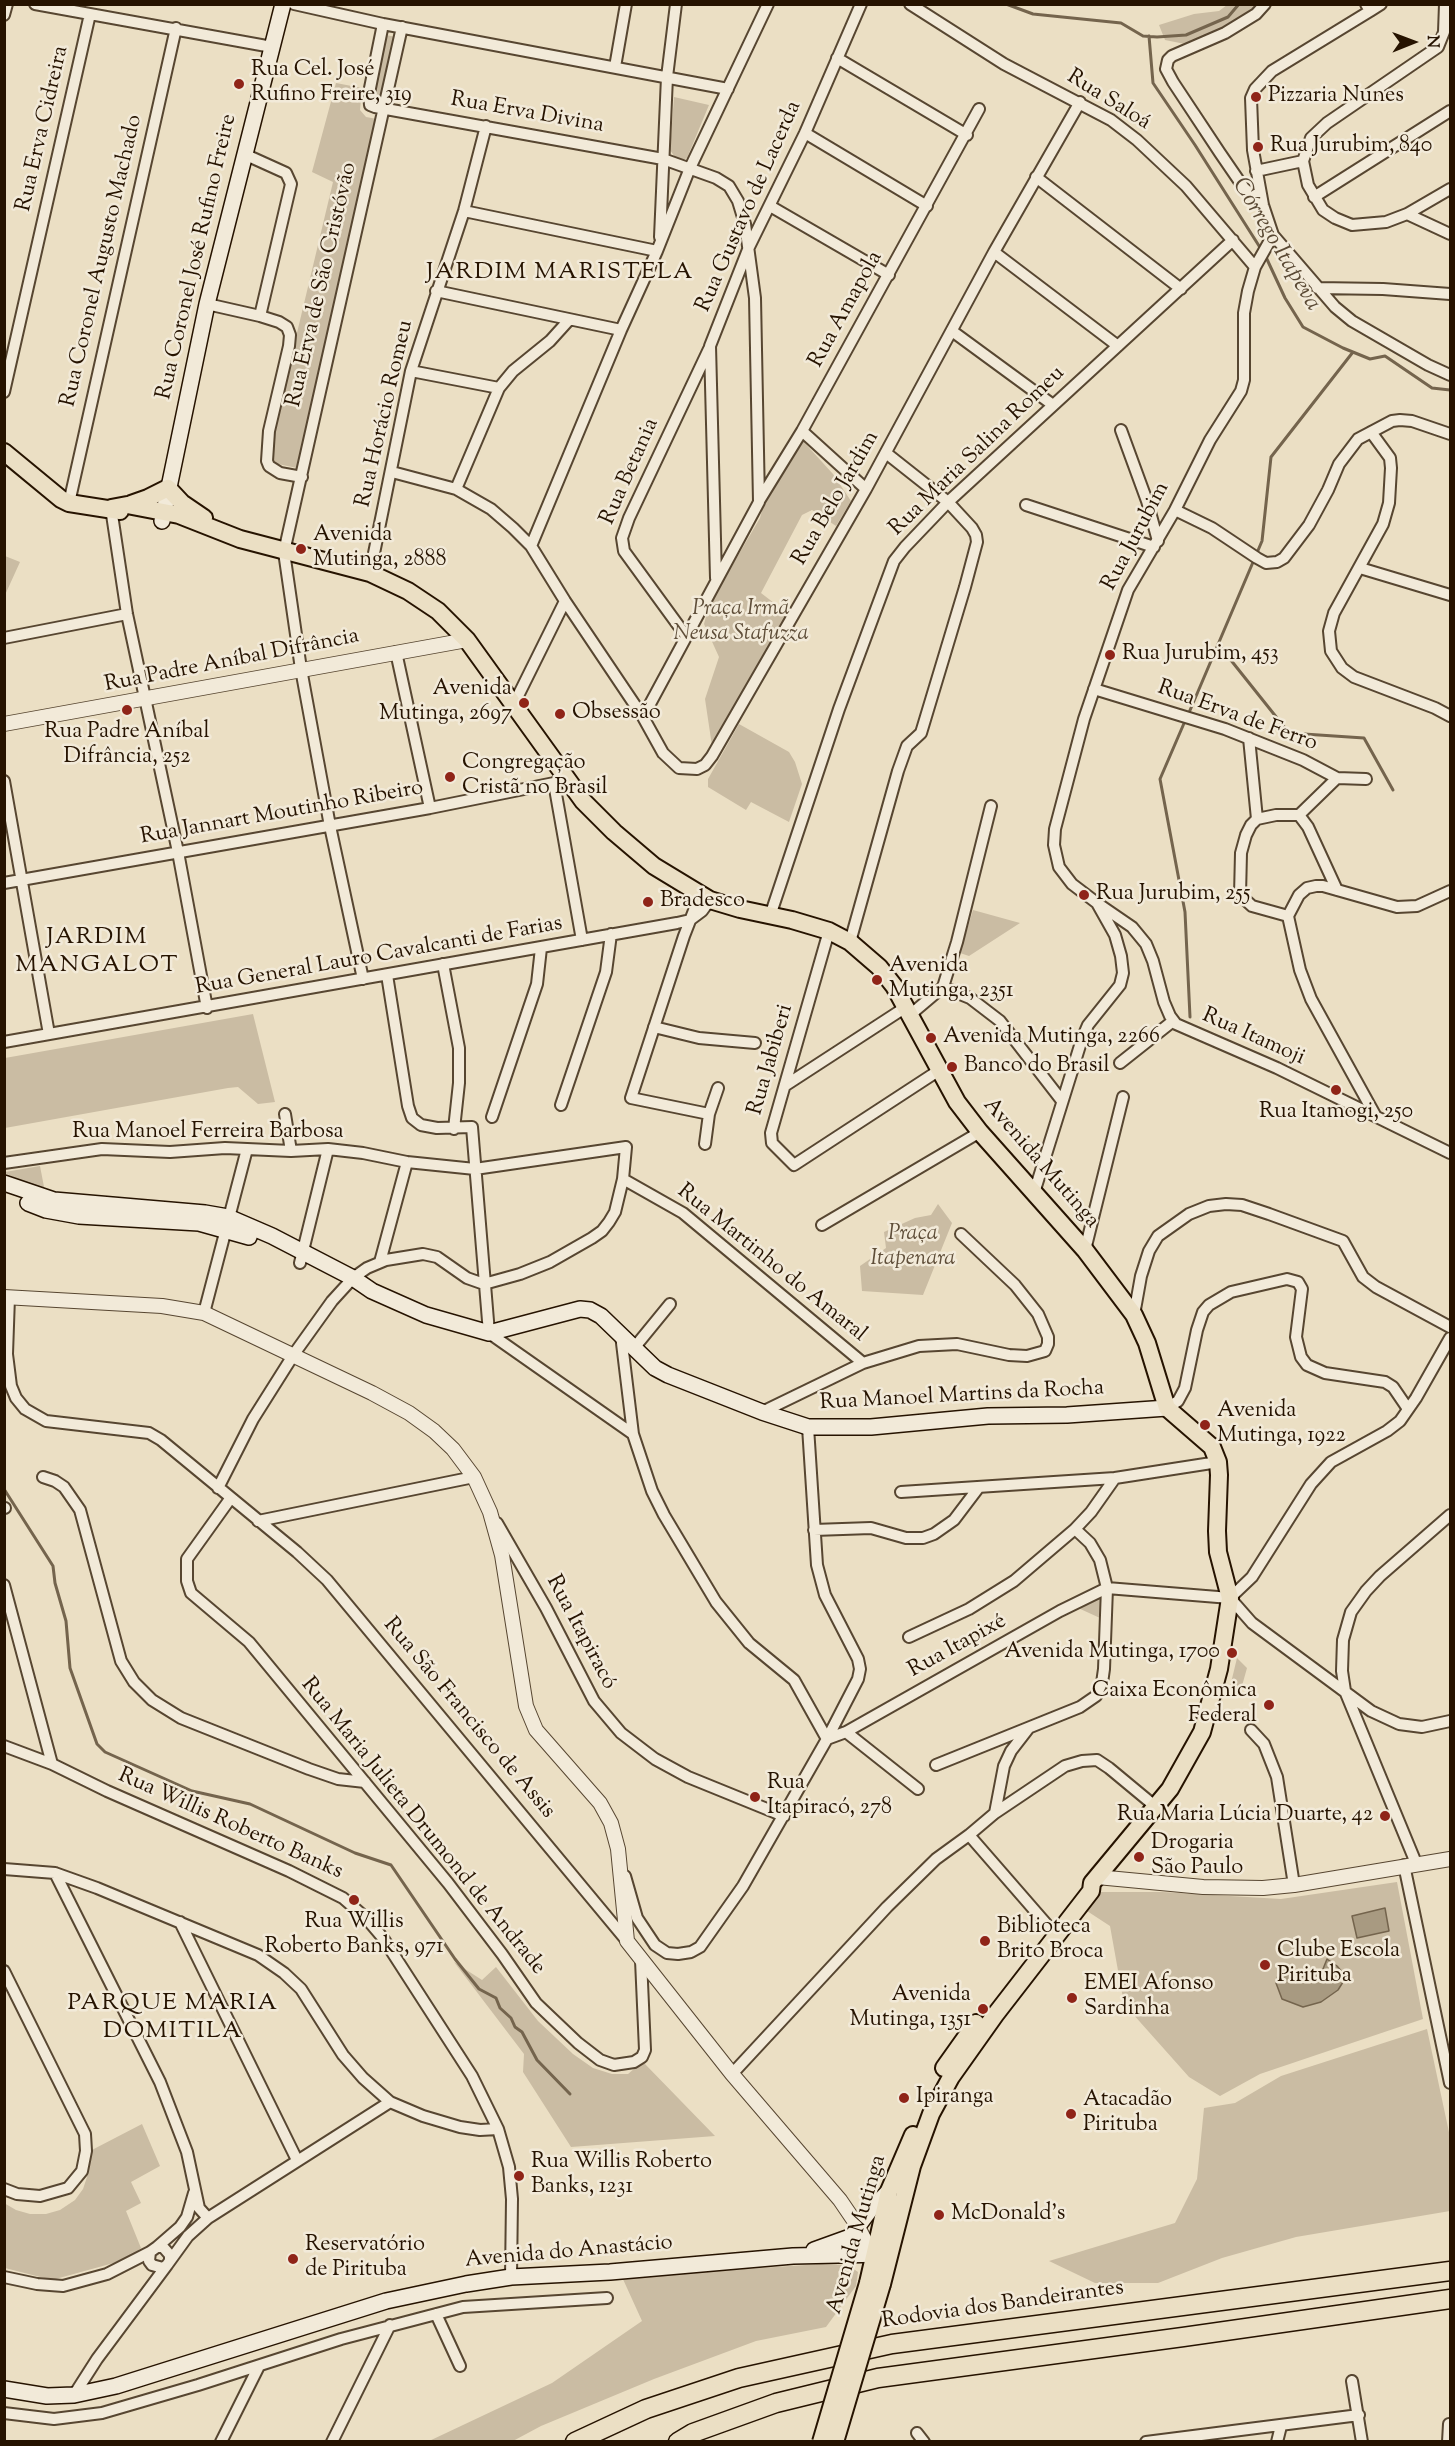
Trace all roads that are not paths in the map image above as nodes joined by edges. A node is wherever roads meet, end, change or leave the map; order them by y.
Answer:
1 (7, 4) edge
2 (35, 4) edge
3 (283, 4) edge
4 (294, 4) edge
5 (626, 4) edge
6 (676, 4) edge
7 (768, 4) edge
8 (861, 4) edge
9 (910, 4) edge
10 (1265, 4) edge
11 (1381, 4) edge
12 (1445, 4) edge
13 (1368, 8) edge
14 (90, 14) junction
15 (4, 15) edge
16 (383, 24) junction
17 (402, 27) junction
18 (176, 28) junction
19 (272, 47) junction
20 (837, 58) junction
21 (615, 67) junction
22 (667, 77) junction
23 (728, 89) junction
24 (1080, 102) junction
25 (384, 108) junction
26 (980, 109) dead end
27 (1450, 111) edge
28 (486, 126) junction
29 (805, 134) junction
30 (967, 135) junction
31 (244, 154) junction
32 (663, 159) junction
33 (1304, 161) junction
34 (690, 168) junction
35 (1256, 171) junction
36 (1036, 177) junction
37 (1450, 189) edge
38 (1314, 197) junction
39 (770, 206) junction
40 (927, 206) junction
41 (1263, 206) junction
42 (464, 211) junction
43 (1407, 214) junction
44 (1450, 234) edge
45 (1273, 235) junction
46 (1233, 240) junction
47 (749, 247) junction
48 (658, 248) junction
49 (994, 252) junction
50 (1255, 267) junction
51 (889, 274) junction
52 (1317, 288) junction
53 (1181, 289) junction
54 (436, 291) junction
55 (1450, 294) edge
56 (207, 304) junction
57 (260, 316) junction
58 (569, 320) junction
59 (621, 330) junction
60 (952, 331) junction
61 (710, 346) junction
62 (1118, 346) junction
63 (411, 370) junction
64 (1450, 375) edge
65 (499, 388) junction
66 (4, 392) edge
67 (1053, 405) junction
68 (1121, 430) dead end
69 (802, 431) junction
70 (1371, 432) junction
71 (1450, 435) edge
72 (4, 452) edge
73 (886, 453) junction
74 (392, 472) junction
75 (302, 477) junction
76 (168, 488) junction
77 (456, 489) junction
78 (866, 489) junction
79 (759, 502) junction
80 (948, 502) junction
81 (69, 503) junction
82 (1026, 505) dead end
83 (119, 507) junction
84 (1175, 510) junction
85 (163, 517) junction
86 (216, 528) junction
87 (232, 537) junction
88 (1156, 544) junction
89 (531, 546) junction
90 (284, 552) junction
91 (1360, 568) junction
92 (370, 573) junction
93 (716, 578) junction
94 (1450, 595) edge
95 (565, 601) junction
96 (127, 614) junction
97 (686, 636) junction
98 (4, 638) edge
99 (467, 640) junction
100 (396, 652) junction
101 (301, 669) junction
102 (1094, 689) junction
103 (145, 700) junction
104 (513, 706) junction
105 (1450, 716) edge
106 (643, 717) junction
107 (4, 724) edge
108 (1249, 738) junction
109 (1337, 778) junction
110 (1366, 779) dead end
111 (559, 780) junction
112 (4, 781) edge
113 (991, 806) dead end
114 (430, 808) junction
115 (1299, 815) junction
116 (1257, 819) junction
117 (330, 826) junction
118 (178, 852) junction
119 (23, 879) junction
120 (4, 883) edge
121 (1337, 890) junction
122 (1450, 891) edge
123 (705, 897) junction
124 (1097, 903) junction
125 (770, 916) junction
126 (1288, 916) junction
127 (690, 920) junction
128 (829, 931) junction
129 (611, 934) junction
130 (582, 940) junction
131 (850, 942) junction
132 (541, 948) junction
133 (443, 964) junction
134 (387, 975) junction
135 (363, 979) junction
136 (943, 987) junction
137 (207, 1008) junction
138 (908, 1011) junction
139 (1173, 1021) junction
140 (654, 1027) junction
141 (50, 1034) junction
142 (4, 1042) edge
143 (756, 1043) dead end
144 (1120, 1063) dead end
145 (938, 1071) junction
146 (786, 1085) junction
147 (718, 1088) dead end
148 (1123, 1097) dead end
149 (1062, 1101) junction
150 (561, 1105) dead end
151 (285, 1114) dead end
152 (709, 1114) junction
153 (1375, 1115) junction
154 (492, 1117) dead end
155 (454, 1129) junction
156 (980, 1132) junction
157 (705, 1144) dead end
158 (247, 1149) junction
159 (328, 1149) junction
160 (291, 1151) junction
161 (1450, 1153) edge
162 (4, 1162) edge
163 (407, 1162) junction
164 (475, 1169) junction
165 (623, 1179) junction
166 (4, 1183) edge
167 (1034, 1193) junction
168 (4, 1194) edge
169 (226, 1223) junction
170 (822, 1225) dead end
171 (961, 1234) dead end
172 (1085, 1250) junction
173 (302, 1258) junction
174 (380, 1262) junction
175 (349, 1282) junction
176 (484, 1284) junction
177 (7, 1297) edge
178 (670, 1304) dead end
179 (204, 1313) junction
180 (1134, 1315) junction
181 (1450, 1327) edge
182 (489, 1334) junction
183 (621, 1335) junction
184 (1450, 1338) edge
185 (634, 1348) junction
186 (294, 1354) junction
187 (863, 1363) junction
188 (1167, 1408) junction
189 (1408, 1409) junction
190 (762, 1412) junction
191 (808, 1427) junction
192 (633, 1434) junction
193 (1218, 1461) junction
194 (43, 1477) dead end
195 (474, 1477) junction
196 (1115, 1478) junction
197 (979, 1487) junction
198 (218, 1488) junction
199 (901, 1492) dead end
200 (230, 1498) junction
201 (490, 1512) junction
202 (1450, 1515) edge
203 (258, 1521) junction
204 (1075, 1529) junction
205 (814, 1530) junction
206 (4, 1585) edge
207 (1107, 1588) junction
208 (1230, 1598) junction
209 (909, 1637) dead end
210 (1345, 1691) junction
211 (1450, 1721) edge
212 (1029, 1728) junction
213 (1251, 1730) dead end
214 (846, 1732) junction
215 (827, 1740) junction
216 (4, 1746) edge
217 (52, 1764) junction
218 (936, 1765) dead end
219 (365, 1782) junction
220 (918, 1789) dead end
221 (1156, 1807) junction
222 (995, 1813) junction
223 (784, 1816) junction
224 (969, 1835) junction
225 (618, 1850) junction
226 (1450, 1858) edge
227 (1410, 1864) junction
228 (4, 1869) edge
229 (55, 1873) junction
230 (1101, 1879) junction
231 (1294, 1885) junction
232 (180, 1922) junction
233 (1049, 1927) junction
234 (627, 1941) junction
235 (641, 1960) junction
236 (4, 1971) edge
237 (732, 2074) junction
238 (1450, 2084) edge
239 (390, 2102) junction
240 (498, 2129) junction
241 (297, 2160) junction
242 (4, 2189) edge
243 (889, 2191) junction
244 (194, 2193) junction
245 (208, 2218) junction
246 (198, 2225) junction
247 (858, 2225) junction
248 (896, 2226) junction
249 (180, 2227) junction
250 (154, 2250) junction
251 (881, 2254) junction
252 (793, 2256) junction
253 (169, 2263) junction
254 (153, 2266) junction
255 (119, 2268) junction
256 (1450, 2271) edge
257 (4, 2277) edge
258 (511, 2277) junction
259 (875, 2283) junction
260 (149, 2290) junction
261 (607, 2298) dead end
262 (1450, 2299) edge
263 (436, 2314) junction
264 (390, 2325) junction
265 (259, 2366) junction
266 (460, 2366) dead end
267 (1352, 2381) dead end
268 (4, 2389) edge
269 (74, 2395) junction
270 (4, 2413) edge
271 (1359, 2415) junction
272 (1449, 2424) dead end
273 (1281, 2426) junction
274 (221, 2442) edge
275 (332, 2442) edge
276 (575, 2442) edge
277 (678, 2442) edge
278 (821, 2442) edge
279 (835, 2442) edge
280 (1146, 2442) edge
281 (1277, 2442) edge
282 (1362, 2442) edge
283 (1448, 2442) edge

1 - 15 street
2 - 14 street
3 - 19 main road, Rua Coronel José Rufino Freire
4 - 16 street
5 - 21 street
6 - 22 street
7 - 23 street
8 - 20 street, Rua Gustavo de Lacerda
9 - 24 street, Rua Saloá
10 - 41 street
11 - 13 street
12 - 33 street
13 - 35 street
14 - 18 street
14 - 66 street, Rua Erva Cidreira
16 - 17 street
16 - 25 street
17 - 21 street
17 - 25 street, Rua Erva de São Cristóvão
18 - 19 street
18 - 81 street, Rua Coronel Augusto Machado
19 - 31 main road, Rua Coronel José Rufino Freire
20 - 29 street, Rua Gustavo de Lacerda
20 - 30 street
21 - 22 street
22 - 23 street
22 - 32 street
23 - 34 street
24 - 36 street, Rua Belo Jardim
24 - 46 street, Rua Saloá
25 - 28 street, Rua Erva Divina
25 - 75 street, Rua Erva de São Cristóvão
26 - 30 street, Rua Amapola
27 - 38 street
28 - 32 street, Rua Erva Divina
28 - 42 street, Rua Horácio Romeu
29 - 39 street, Rua Gustavo de Lacerda
29 - 40 street
30 - 40 street, Rua Amapola
31 - 56 main road, Rua Coronel José Rufino Freire
31 - 57 street
32 - 34 street, Rua Erva Divina
32 - 48 street
33 - 35 street
33 - 38 street
34 - 47 street, Rua Erva Divina
34 - 48 street
35 - 41 street
36 - 49 street, Rua Belo Jardim
36 - 53 street
37 - 43 street
38 - 43 street
39 - 47 street, Rua Gustavo de Lacerda
39 - 51 street
40 - 51 street, Rua Amapola
41 - 45 street
42 - 48 street
42 - 54 street, Rua Horácio Romeu
43 - 44 street
45 - 50 street, Rua Jurubim
45 - 52 street
46 - 50 street, Rua Saloá
46 - 53 street, Rua Maria Salina Romeu
47 - 61 street, Rua Gustavo de Lacerda
47 - 79 street, Rua Erva Divina
48 - 59 street
49 - 60 street, Rua Belo Jardim
49 - 62 street
50 - 84 street, Rua Jurubim
51 - 69 street, Rua Amapola
52 - 55 street
52 - 64 street
53 - 62 street, Rua Maria Salina Romeu
54 - 58 street
54 - 63 street, Rua Horácio Romeu
56 - 57 street
56 - 76 main road, Rua Coronel José Rufino Freire
57 - 75 street
58 - 59 street
58 - 65 street
59 - 89 street
60 - 67 street
60 - 73 street, Rua Belo Jardim
61 - 93 street, Rua Gustavo de Lacerda
61 - 97 street, Rua Betania
62 - 67 street, Rua Maria Salina Romeu
63 - 65 street
63 - 74 street, Rua Horácio Romeu
65 - 77 street
67 - 80 street, Rua Maria Salina Romeu
68 - 88 street
69 - 78 street
69 - 79 street, Rua Amapola
70 - 71 street
70 - 84 street
70 - 91 street
72 - 81 main road, Avenida Mutinga
73 - 78 street, Rua Belo Jardim
73 - 80 street
74 - 77 street, Rua Belo Jardim
74 - 92 street, Rua Horácio Romeu
75 - 90 street, Rua Erva de São Cristóvão
76 - 83 main road
76 - 85 main road, Rua Coronel José Rufino Freire
76 - 86 main road
77 - 89 street, Rua Belo Jardim
78 - 106 street, Rua Belo Jardim
79 - 93 street, Rua Amapola
80 - 125 street, Rua Maria Salina Romeu
80 - 131 street
81 - 83 main road, Avenida Mutinga
82 - 88 street
83 - 85 main road, Avenida Mutinga
83 - 96 street
84 - 88 street, Rua Jurubim
85 - 86 main road, Avenida Mutinga
85 - 87 main road, Avenida Mutinga
86 - 87 main road, Avenida Mutinga
87 - 90 main road, Avenida Mutinga
88 - 102 street, Rua Jurubim
89 - 95 street, Rua Belo Jardim
90 - 92 main road, Avenida Mutinga
90 - 101 street
91 - 94 street
91 - 105 street
92 - 99 main road, Avenida Mutinga
93 - 97 street, Rua Amapola
95 - 104 street
95 - 106 street, Rua Belo Jardim
96 - 98 street
96 - 103 street
97 - 106 street, Rua Amapola
99 - 100 street, Rua Padre Aníbal Difrância
99 - 104 main road, Avenida Mutinga
100 - 101 street, Rua Padre Aníbal Difrância
100 - 114 street
101 - 103 street, Rua Padre Aníbal Difrância
101 - 117 street
102 - 108 street, Rua Erva de Ferro
102 - 124 street, Rua Jurubim
103 - 107 street, Rua Padre Aníbal Difrância
103 - 118 street
104 - 111 main road, Avenida Mutinga
108 - 109 street, Rua Erva de Ferro
108 - 116 street
109 - 110 street, Rua Erva de Ferro
109 - 115 street
111 - 114 street, Rua Jannart Moutinho Ribeiro
111 - 123 main road, Avenida Mutinga
111 - 130 street
112 - 119 street
113 - 136 street
114 - 117 street, Rua Jannart Moutinho Ribeiro
115 - 116 street
115 - 121 street
116 - 126 street
117 - 118 street, Rua Jannart Moutinho Ribeiro
117 - 135 street
118 - 119 street, Rua Jannart Moutinho Ribeiro
118 - 137 street
119 - 120 street, Rua Jannart Moutinho Ribeiro
119 - 141 street
121 - 122 street
121 - 126 street
123 - 125 main road, Avenida Mutinga
123 - 127 street
124 - 139 street, Rua Itamoji
124 - 149 street, Rua Jurubim
125 - 128 main road, Avenida Mutinga
126 - 153 street
127 - 129 street, Rua General Lauro Cavalcanti de Farias
127 - 140 street
128 - 131 main road, Avenida Mutinga
128 - 146 street, Rua Jabiberi
129 - 130 street, Rua General Lauro Cavalcanti de Farias
129 - 150 street
130 - 132 street, Rua General Lauro Cavalcanti de Farias
131 - 138 main road, Avenida Mutinga
132 - 133 street, Rua General Lauro Cavalcanti de Farias
132 - 154 street
133 - 134 street, Rua General Lauro Cavalcanti de Farias
133 - 155 street
134 - 135 street, Rua General Lauro Cavalcanti de Farias
134 - 155 street
135 - 137 street, Rua General Lauro Cavalcanti de Farias
136 - 138 street
136 - 149 street
137 - 141 street, Rua General Lauro Cavalcanti de Farias
138 - 145 main road, Avenida Mutinga
138 - 146 street
139 - 144 street
139 - 153 street, Rua Itamoji
140 - 143 street
140 - 152 street
141 - 142 street, Rua General Lauro Cavalcanti de Farias
145 - 146 street, Rua Jabiberi
145 - 156 main road, Avenida Mutinga
147 - 152 street
148 - 172 street
149 - 167 street, Rua Jurubim
151 - 160 street
152 - 157 street
153 - 161 street, Rua Itamoji
155 - 164 street
156 - 167 main road, Avenida Mutinga
156 - 170 street
158 - 160 street, Rua Manoel Ferreira Barbosa
158 - 162 street, Rua Manoel Ferreira Barbosa
158 - 169 street
159 - 160 street, Rua Manoel Ferreira Barbosa
159 - 163 street, Rua Manoel Ferreira Barbosa
159 - 173 street
163 - 164 street, Rua Manoel Ferreira Barbosa
163 - 174 street
164 - 165 street, Rua Manoel Ferreira Barbosa
164 - 176 street
165 - 176 street
165 - 187 street, Rua Martinho do Amaral
166 - 169 main road
167 - 172 main road, Avenida Mutinga
168 - 169 main road
169 - 173 main road
169 - 179 street
171 - 187 street
172 - 180 main road, Avenida Mutinga
173 - 175 main road
174 - 175 street
174 - 176 street
175 - 182 main road
175 - 186 street
176 - 182 street
177 - 179 street
177 - 198 street, Rua São Francisco de Assis
178 - 185 street
179 - 186 street
180 - 181 street
180 - 188 main road, Avenida Mutinga
182 - 183 main road, Rua Manoel Martins da Rocha
182 - 192 street
183 - 185 main road, Rua Manoel Martins da Rocha
183 - 192 street
184 - 189 street
185 - 190 main road, Rua Manoel Martins da Rocha
186 - 195 street
186 - 198 street
187 - 190 street
188 - 189 street
188 - 191 main road, Rua Manoel Martins da Rocha
188 - 193 main road
189 - 208 street
190 - 191 main road, Rua Manoel Martins da Rocha
191 - 205 street
192 - 215 street
193 - 196 street
193 - 208 main road, Avenida Mutinga
194 - 219 street
195 - 201 street
195 - 203 street
196 - 197 street
196 - 204 street
197 - 199 street
197 - 205 street
198 - 200 street, Rua São Francisco de Assis
200 - 203 street, Rua São Francisco de Assis
200 - 219 street, Rua Maria Julieta Drumond de Andrade
201 - 223 street, Rua Itapiracó
201 - 225 street
202 - 210 street
203 - 234 street, Rua São Francisco de Assis
204 - 207 street
204 - 209 street
205 - 215 street
206 - 217 street
207 - 208 street
207 - 212 street
207 - 214 street, Rua Itapixé
208 - 210 street
208 - 221 main road, Avenida Mutinga
210 - 211 street
210 - 227 street
212 - 218 street
212 - 222 street
213 - 231 street
214 - 215 street, Rua Itapixé
214 - 220 street
215 - 223 street
216 - 217 street, Rua Willis Roberto Banks
217 - 240 street, Rua Willis Roberto Banks
219 - 235 street, Rua Maria Julieta Drumond de Andrade
221 - 222 street
221 - 230 main road, Avenida Mutinga
222 - 224 street
223 - 225 street
224 - 233 street
224 - 237 street
225 - 234 street
226 - 227 street
227 - 231 street
227 - 238 street
228 - 229 street
229 - 232 street
229 - 244 street
230 - 231 street
230 - 233 main road, Avenida Mutinga
230 - 248 main road, Avenida Mutinga
232 - 239 street
232 - 241 street
233 - 243 main road, Avenida Mutinga
234 - 235 street, Rua São Francisco de Assis
235 - 237 street, Rua São Francisco de Assis
236 - 242 street
237 - 247 street, Rua São Francisco de Assis
239 - 240 street
239 - 241 street
240 - 258 street, Rua Willis Roberto Banks
241 - 245 street
243 - 247 main road, Avenida do Anastácio
243 - 248 main road
243 - 251 main road, Avenida Mutinga
244 - 245 street
244 - 249 street
245 - 246 street
246 - 249 street
246 - 253 street
247 - 251 street, Rua São Francisco de Assis
247 - 252 main road, Avenida do Anastácio
248 - 251 main road, Avenida Mutinga
249 - 250 street
250 - 253 street
250 - 254 street
250 - 255 street
251 - 252 main road, Avenida do Anastácio
251 - 259 main road, Avenida Mutinga
252 - 258 main road, Avenida do Anastácio
253 - 254 street
253 - 260 street
254 - 255 street
254 - 260 street
255 - 257 street
256 - 276 highway, Rodovia dos Bandeirantes
258 - 269 main road, Avenida do Anastácio
259 - 278 main road, Avenida Mutinga, bridge
259 - 279 main road, Avenida Mutinga, bridge
260 - 269 street
261 - 263 street, Avenida do Anastácio
262 - 277 highway
263 - 264 street, Avenida do Anastácio
263 - 266 street
264 - 265 street, Avenida do Anastácio
264 - 275 street
265 - 270 street, Avenida do Anastácio
265 - 274 street
267 - 271 street
268 - 269 main road, Avenida do Anastácio
271 - 273 street
271 - 282 street
272 - 283 street
273 - 280 street
273 - 281 street

